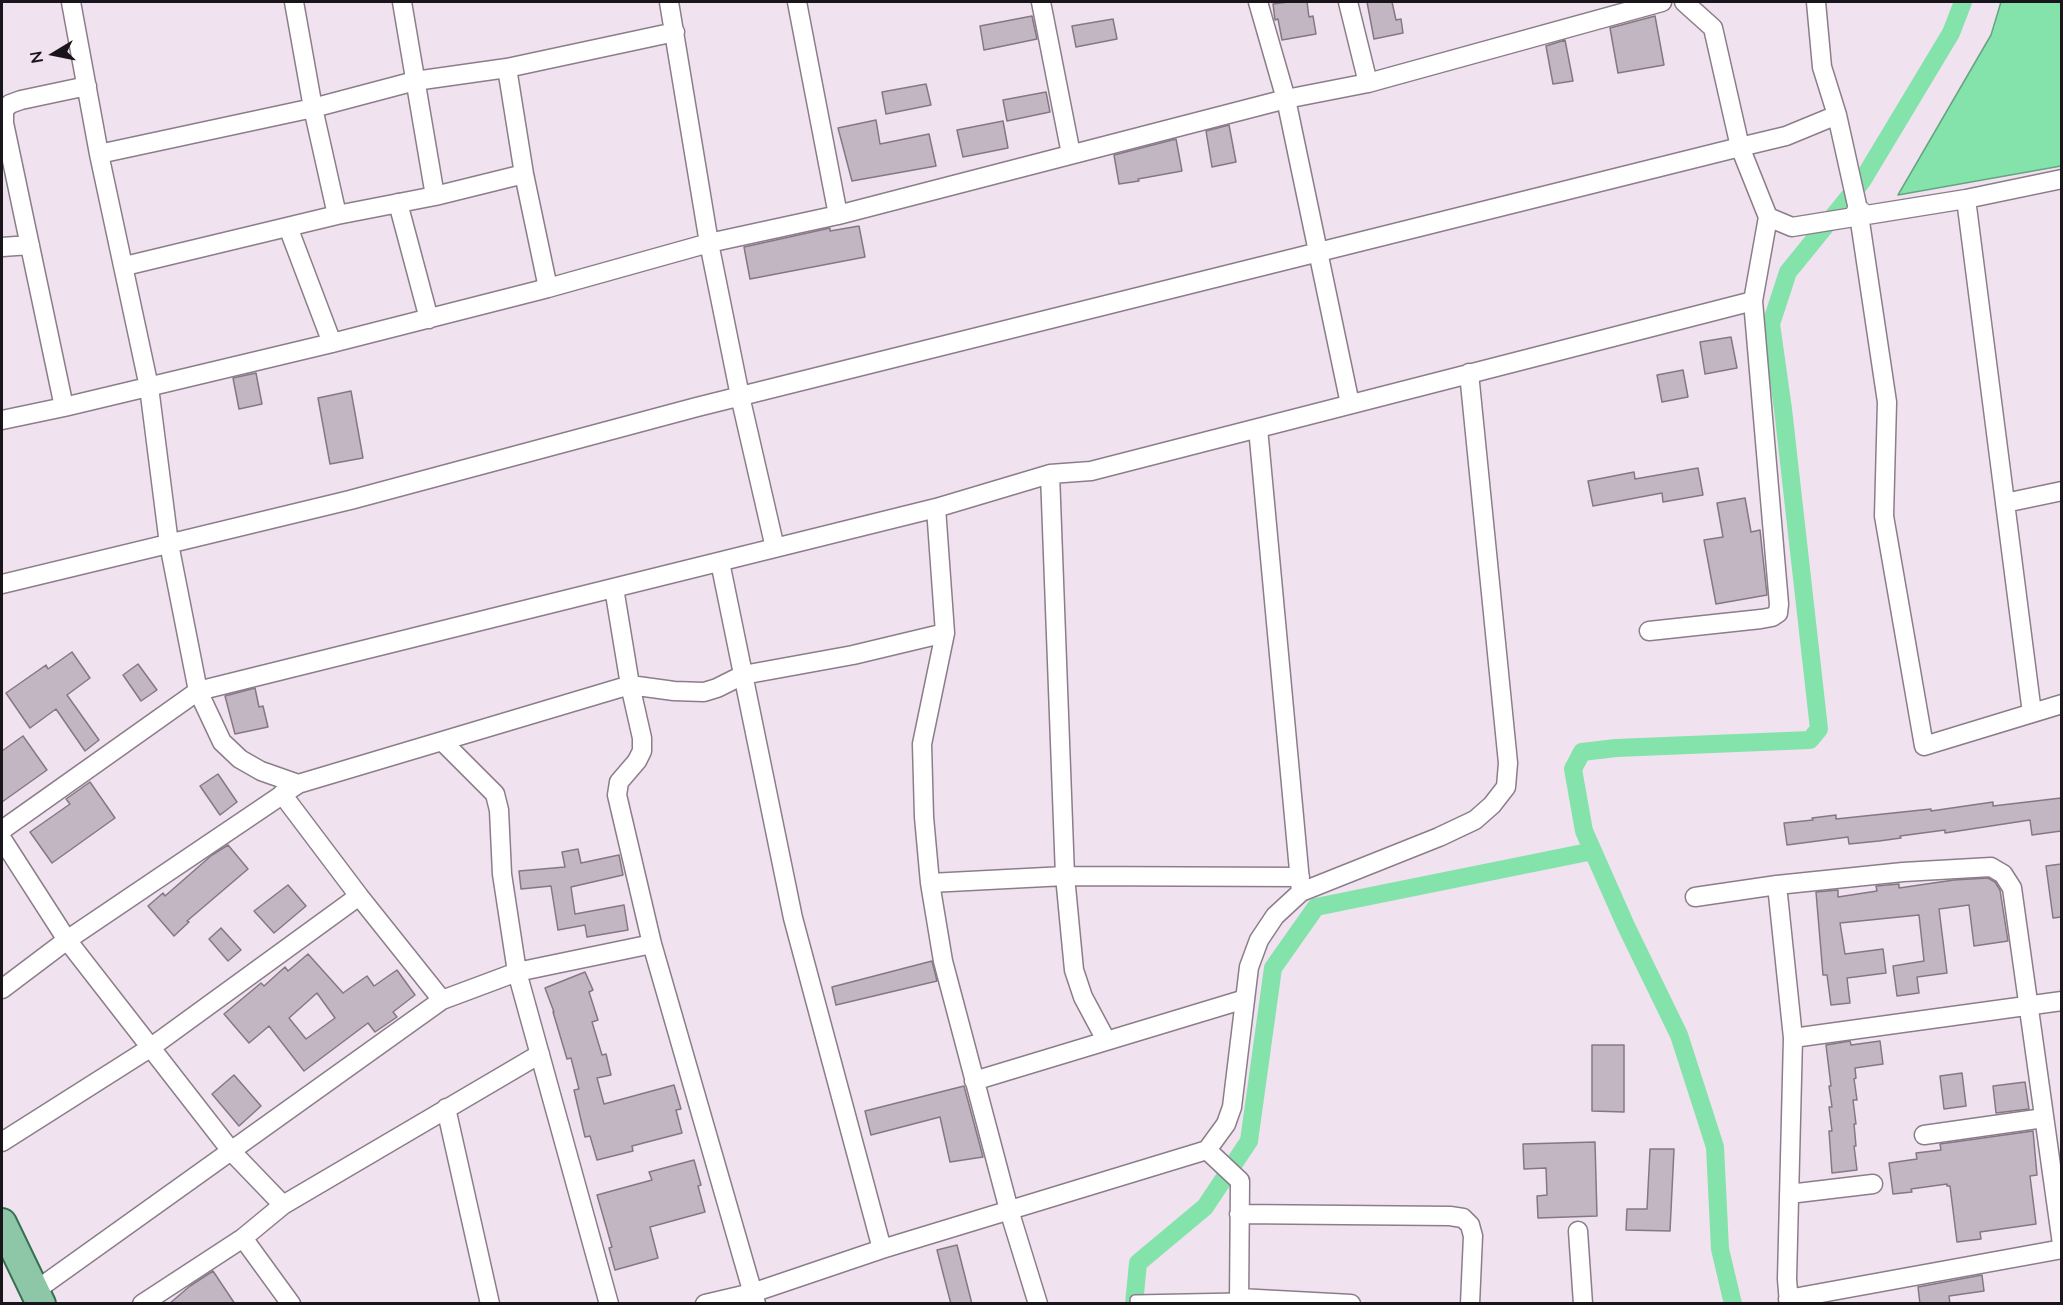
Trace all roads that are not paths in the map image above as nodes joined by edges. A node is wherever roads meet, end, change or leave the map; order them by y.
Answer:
1 (71, 2) edge
2 (294, 2) edge
3 (402, 2) edge
4 (669, 2) edge
5 (797, 2) edge
6 (1041, 2) edge
7 (1258, 2) edge
8 (1348, 2) edge
9 (1662, 2) edge
10 (1684, 2) edge
11 (1816, 2) edge
12 (675, 32) junction
13 (507, 68) junction
14 (415, 81) junction
15 (1368, 83) junction
16 (87, 86) junction
17 (1286, 99) junction
18 (313, 108) junction
19 (1837, 115) junction
20 (1740, 147) junction
21 (99, 153) junction
22 (1071, 154) junction
23 (524, 174) junction
24 (2061, 179) edge
25 (435, 196) junction
26 (1966, 199) junction
27 (398, 203) junction
28 (337, 215) junction
29 (838, 215) junction
30 (1858, 215) junction
31 (1768, 217) junction
32 (288, 227) junction
33 (710, 243) junction
34 (30, 245) junction
35 (2, 247) edge
36 (1318, 252) junction
37 (124, 266) junction
38 (548, 288) junction
39 (1753, 301) junction
40 (429, 319) junction
41 (332, 343) junction
42 (1469, 373) junction
43 (149, 387) junction
44 (740, 396) junction
45 (1350, 404) junction
46 (64, 407) junction
47 (2, 420) edge
48 (1258, 428) junction
49 (1050, 474) junction
50 (2061, 491) edge
51 (2005, 503) junction
52 (936, 508) junction
53 (169, 544) junction
54 (776, 548) junction
55 (720, 562) junction
56 (2, 584) edge
57 (614, 588) junction
58 (1649, 631) dead end
59 (945, 633) junction
60 (743, 675) junction
61 (630, 685) junction
62 (198, 690) junction
63 (2061, 704) edge
64 (2032, 713) junction
65 (442, 741) junction
66 (290, 789) junction
67 (2, 830) edge
68 (2, 839) edge
69 (1065, 876) junction
70 (930, 883) junction
71 (1300, 884) junction
72 (1777, 885) junction
73 (359, 896) junction
74 (1695, 897) dead end
75 (67, 940) junction
76 (652, 944) junction
77 (517, 972) junction
78 (2, 988) edge
79 (1245, 999) junction
80 (442, 1000) junction
81 (2061, 1001) edge
82 (2029, 1006) junction
83 (1793, 1038) junction
84 (1106, 1040) junction
85 (150, 1048) junction
86 (540, 1054) junction
87 (974, 1081) junction
88 (446, 1108) junction
89 (2044, 1118) junction
90 (1924, 1136) dead end
91 (2, 1142) edge
92 (232, 1152) junction
93 (1210, 1153) junction
94 (1873, 1184) dead end
95 (1789, 1194) junction
96 (283, 1205) junction
97 (1009, 1210) junction
98 (1239, 1214) junction
99 (2, 1223) edge
100 (1578, 1231) dead end
101 (243, 1238) junction
102 (2061, 1244) edge
103 (882, 1249) junction
104 (2061, 1250) edge
105 (38, 1297) edge
106 (754, 1298) edge
107 (1135, 1300) dead end
108 (1239, 1301) edge
109 (1789, 1301) edge
110 (142, 1304) edge
111 (291, 1304) edge
112 (490, 1304) edge
113 (609, 1304) edge
114 (705, 1304) edge
115 (1038, 1304) edge
116 (1350, 1304) edge
117 (1470, 1304) edge
118 (1583, 1304) edge

1 - 16 street
2 - 18 street
3 - 14 street
4 - 12 street
5 - 29 street
6 - 22 street
7 - 17 street
8 - 15 street
9 - 15 street
10 - 20 street
11 - 19 street
12 - 13 street
12 - 33 street
13 - 14 street
13 - 23 street
14 - 18 street
14 - 25 street
15 - 17 street
16 - 21 street
16 - 34 street
17 - 22 street
17 - 36 street
18 - 21 street
18 - 28 street
19 - 20 street
19 - 30 street
20 - 31 street
20 - 36 street
21 - 37 street
22 - 29 street
23 - 25 street
23 - 38 street
24 - 26 street
25 - 27 street
26 - 30 street
26 - 51 street
27 - 28 street
27 - 40 street
28 - 32 street
29 - 33 street
30 - 31 street
30 - 64 street
31 - 39 street
32 - 37 street
32 - 41 street
33 - 38 street
33 - 44 street
34 - 35 street
34 - 46 street
36 - 44 street
36 - 45 street
37 - 43 street
38 - 40 street
39 - 42 street
39 - 58 street
40 - 41 street
41 - 43 street
42 - 45 street
42 - 71 street
43 - 46 street
43 - 53 street
44 - 53 street
44 - 54 street
45 - 48 street
46 - 47 street
48 - 49 street
48 - 71 street
49 - 52 street
49 - 69 street
50 - 51 street
51 - 64 street
52 - 54 street
52 - 59 street
53 - 56 street
53 - 62 street
54 - 55 street
55 - 57 street
55 - 60 street
57 - 61 street
57 - 62 street
59 - 60 street
59 - 70 street
60 - 61 street
60 - 103 street
61 - 65 street
61 - 76 street
62 - 66 street
62 - 67 street
63 - 64 street
65 - 66 street
65 - 77 street
66 - 73 street
66 - 75 street
68 - 75 street
69 - 70 street
69 - 71 street
69 - 84 street
70 - 87 street
71 - 79 street
72 - 74 street
72 - 82 street
72 - 83 street
73 - 80 street
73 - 85 street
75 - 78 street
75 - 85 street
76 - 77 street
76 - 106 street
77 - 80 street
77 - 86 street
79 - 84 street
79 - 93 street
80 - 92 street
81 - 82 street
82 - 83 street
82 - 89 street
83 - 95 street
84 - 87 street
85 - 91 street
85 - 92 street
86 - 88 street
86 - 113 street
87 - 97 street
88 - 96 street
88 - 112 street
89 - 90 street
89 - 102 street
92 - 96 street
92 - 105 street
93 - 97 street
93 - 98 street
94 - 95 street
95 - 109 street
96 - 101 street
97 - 103 street
97 - 115 street
98 - 108 street
98 - 117 street
99 - 105 main road
100 - 118 street
101 - 110 street
101 - 111 street
103 - 106 street
104 - 109 street
106 - 114 street
107 - 108 lane
108 - 116 street

